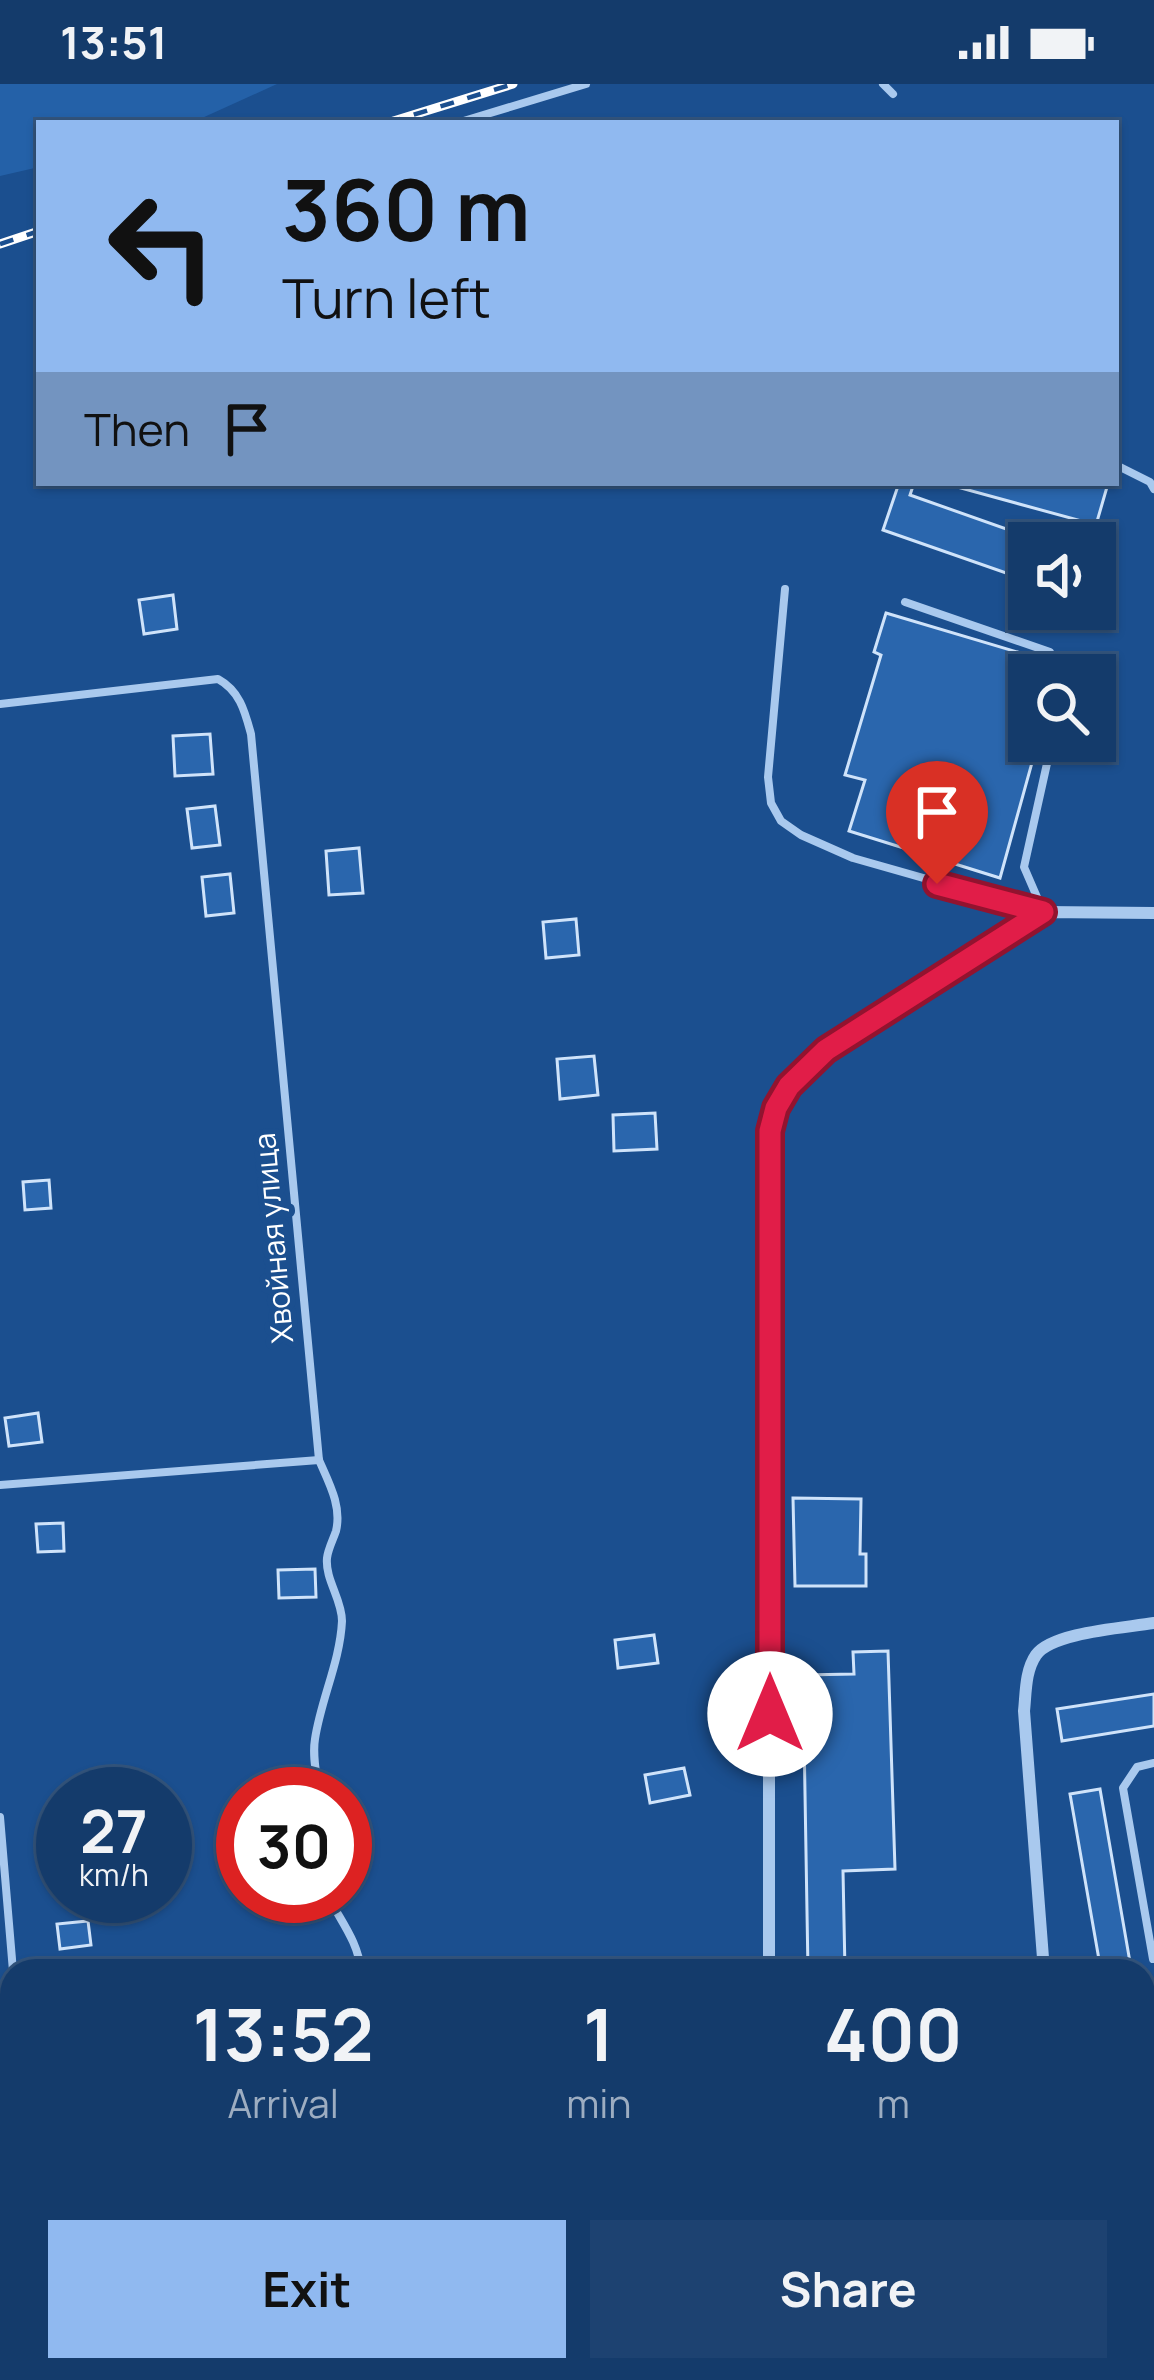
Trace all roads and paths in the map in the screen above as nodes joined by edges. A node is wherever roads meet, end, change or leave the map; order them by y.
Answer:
1 (586, 84) edge
2 (883, 84) edge
3 (893, 94) dead end
4 (467, 120) edge
5 (1119, 466) edge
6 (1154, 489) edge
7 (784, 589) dead end
8 (905, 602) dead end
9 (1051, 654) edge
10 (0, 704) edge
11 (1047, 762) edge
12 (1043, 912) junction
13 (1154, 914) edge
14 (319, 1460) junction
15 (0, 1485) edge
16 (1154, 1623) edge
17 (1154, 1763) edge
18 (316, 1767) edge
19 (0, 1817) edge
20 (343, 1923) edge
21 (12, 1959) edge
22 (358, 1959) edge
23 (769, 1959) edge
24 (1043, 1959) edge
25 (1154, 1959) edge

1 - 4 lane
2 - 3 lane
5 - 6 lane
7 - 12 lane
8 - 9 lane
10 - 14 lane, Хвойная улица
11 - 12 lane
12 - 13 street
12 - 23 street
14 - 15 lane
14 - 18 lane, Хвойная улица
16 - 24 street
17 - 25 lane
19 - 21 lane
20 - 22 lane

